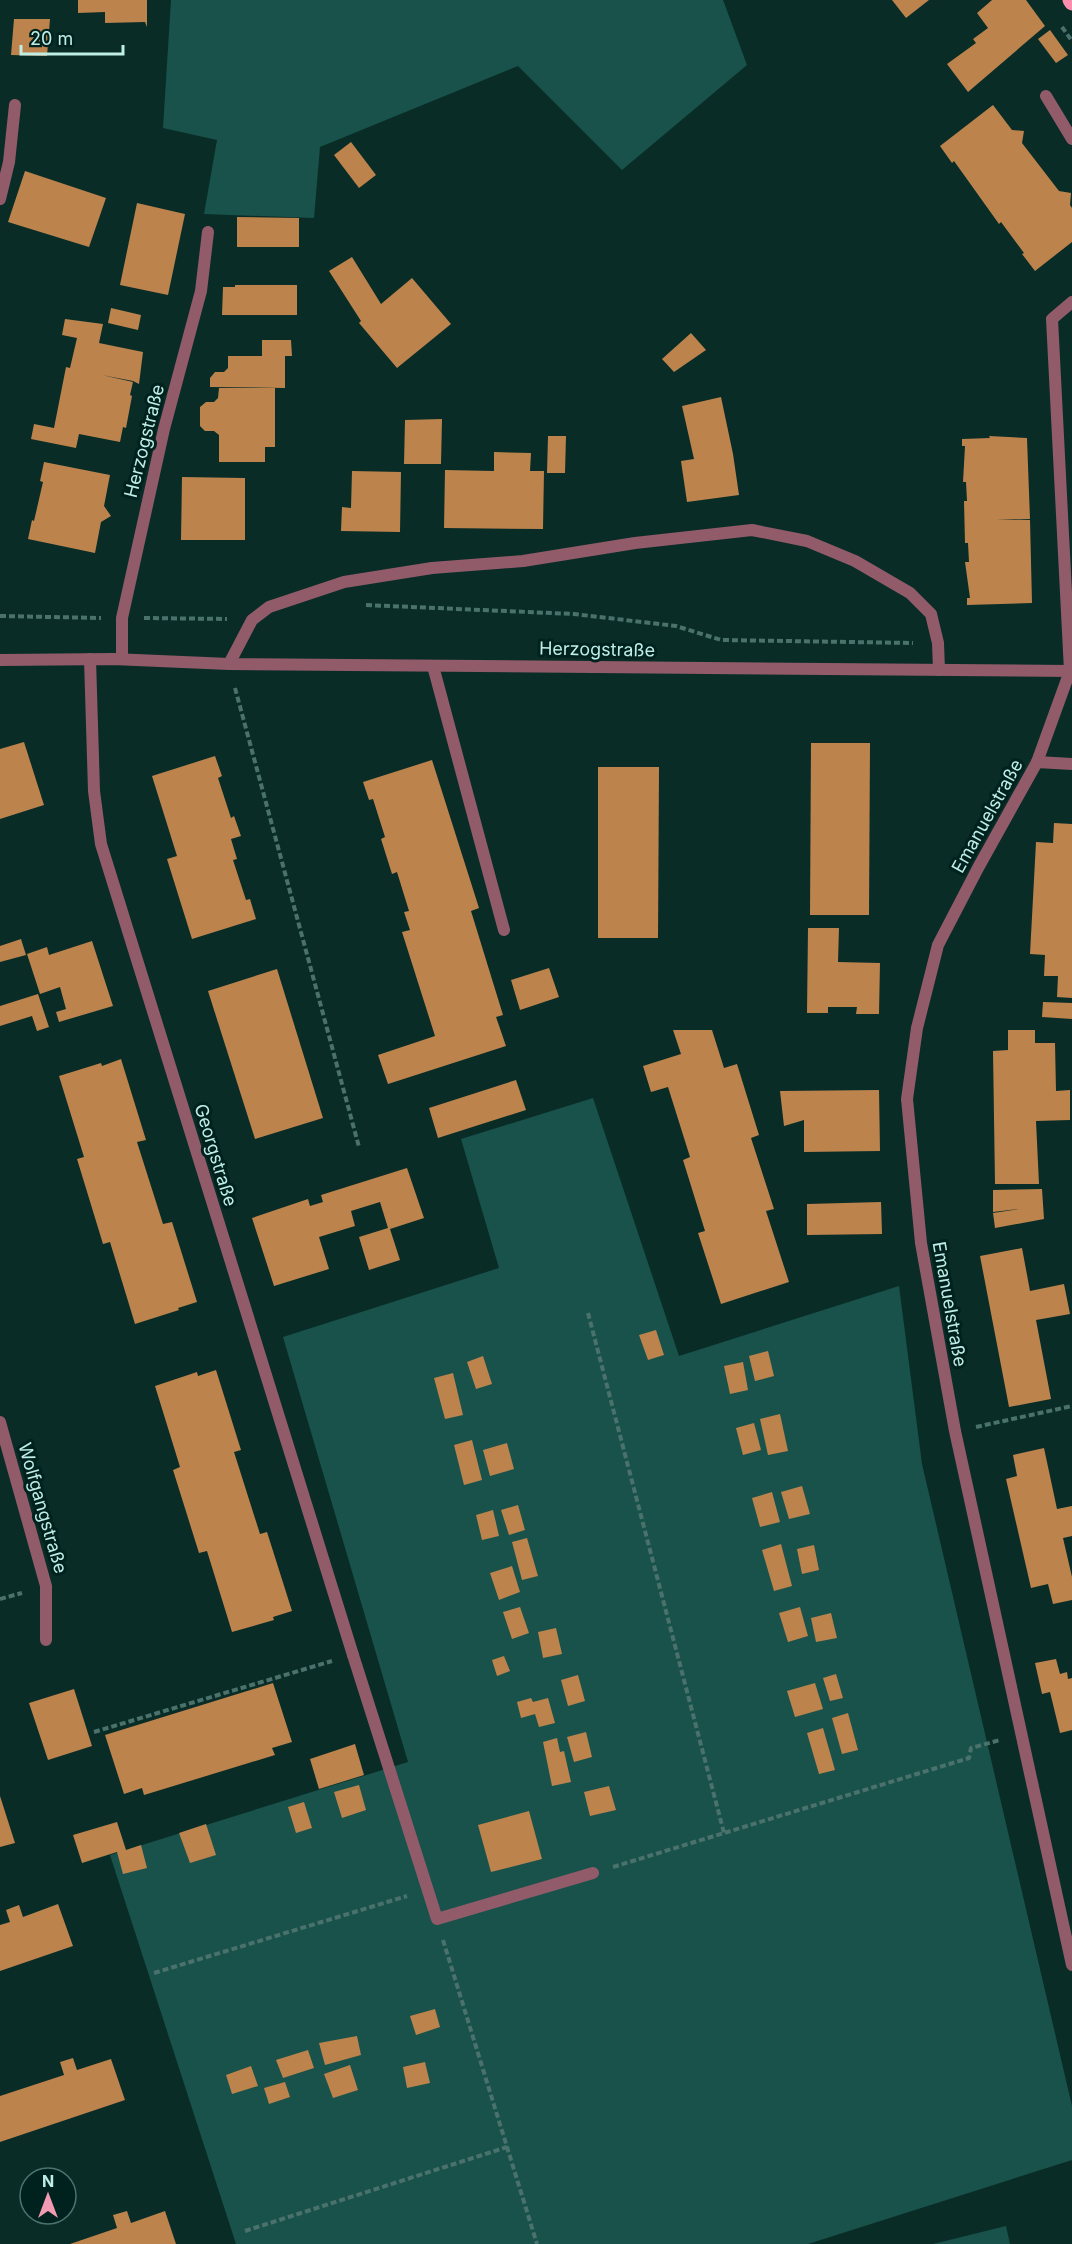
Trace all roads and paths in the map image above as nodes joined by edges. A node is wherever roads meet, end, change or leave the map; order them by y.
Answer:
1 (1046, 96) dead end
2 (15, 105) dead end
3 (1072, 139) edge
4 (0, 199) edge
5 (208, 232) dead end
6 (1072, 302) edge
7 (1067, 518) edge
8 (362, 605) dead end
9 (0, 616) edge
10 (122, 618) junction
11 (252, 620) junction
12 (938, 643) junction
13 (90, 659) junction
14 (122, 659) junction
15 (0, 660) edge
16 (229, 664) junction
17 (433, 666) junction
18 (939, 670) junction
19 (1071, 671) edge
20 (1037, 762) junction
21 (1072, 764) edge
22 (504, 930) dead end
23 (359, 1147) dead end
24 (588, 1313) dead end
25 (1072, 1406) edge
26 (0, 1422) edge
27 (956, 1431) junction
28 (46, 1640) dead end
29 (353, 1655) junction
30 (94, 1732) dead end
31 (1021, 1735) junction
32 (724, 1833) junction
33 (593, 1873) joint
34 (427, 1890) junction
35 (437, 1919) junction
36 (1070, 1941) edge
37 (1072, 1965) edge
38 (154, 1973) dead end
39 (507, 2147) junction
40 (245, 2231) dead end
41 (537, 2244) edge

1 - 3 street
2 - 4 street
5 - 10 street, Herzogstraße
6 - 7 street
7 - 19 street
8 - 12 path
9 - 10 path
10 - 11 path
10 - 14 street, Herzogstraße
11 - 12 street
11 - 16 street
12 - 18 street
13 - 14 street, Herzogstraße
13 - 15 street, Herzogstraße
13 - 29 street, Georgstraße
14 - 16 street, Herzogstraße
16 - 17 street, Herzogstraße
16 - 23 path
17 - 18 street, Herzogstraße
17 - 22 street
18 - 19 street, Herzogstraße
19 - 20 street, Emanuelstraße
20 - 21 street
20 - 27 street, Emanuelstraße
24 - 32 path
25 - 27 path
26 - 28 street, Wolfgangstraße
27 - 31 street, Emanuelstraße
29 - 30 path
29 - 34 street, Georgstraße
31 - 32 path
31 - 36 street, Emanuelstraße
32 - 33 path
33 - 35 street
34 - 35 street, Georgstraße
34 - 38 path
35 - 39 path
36 - 37 street, Emanuelstraße
39 - 40 path
39 - 41 path

